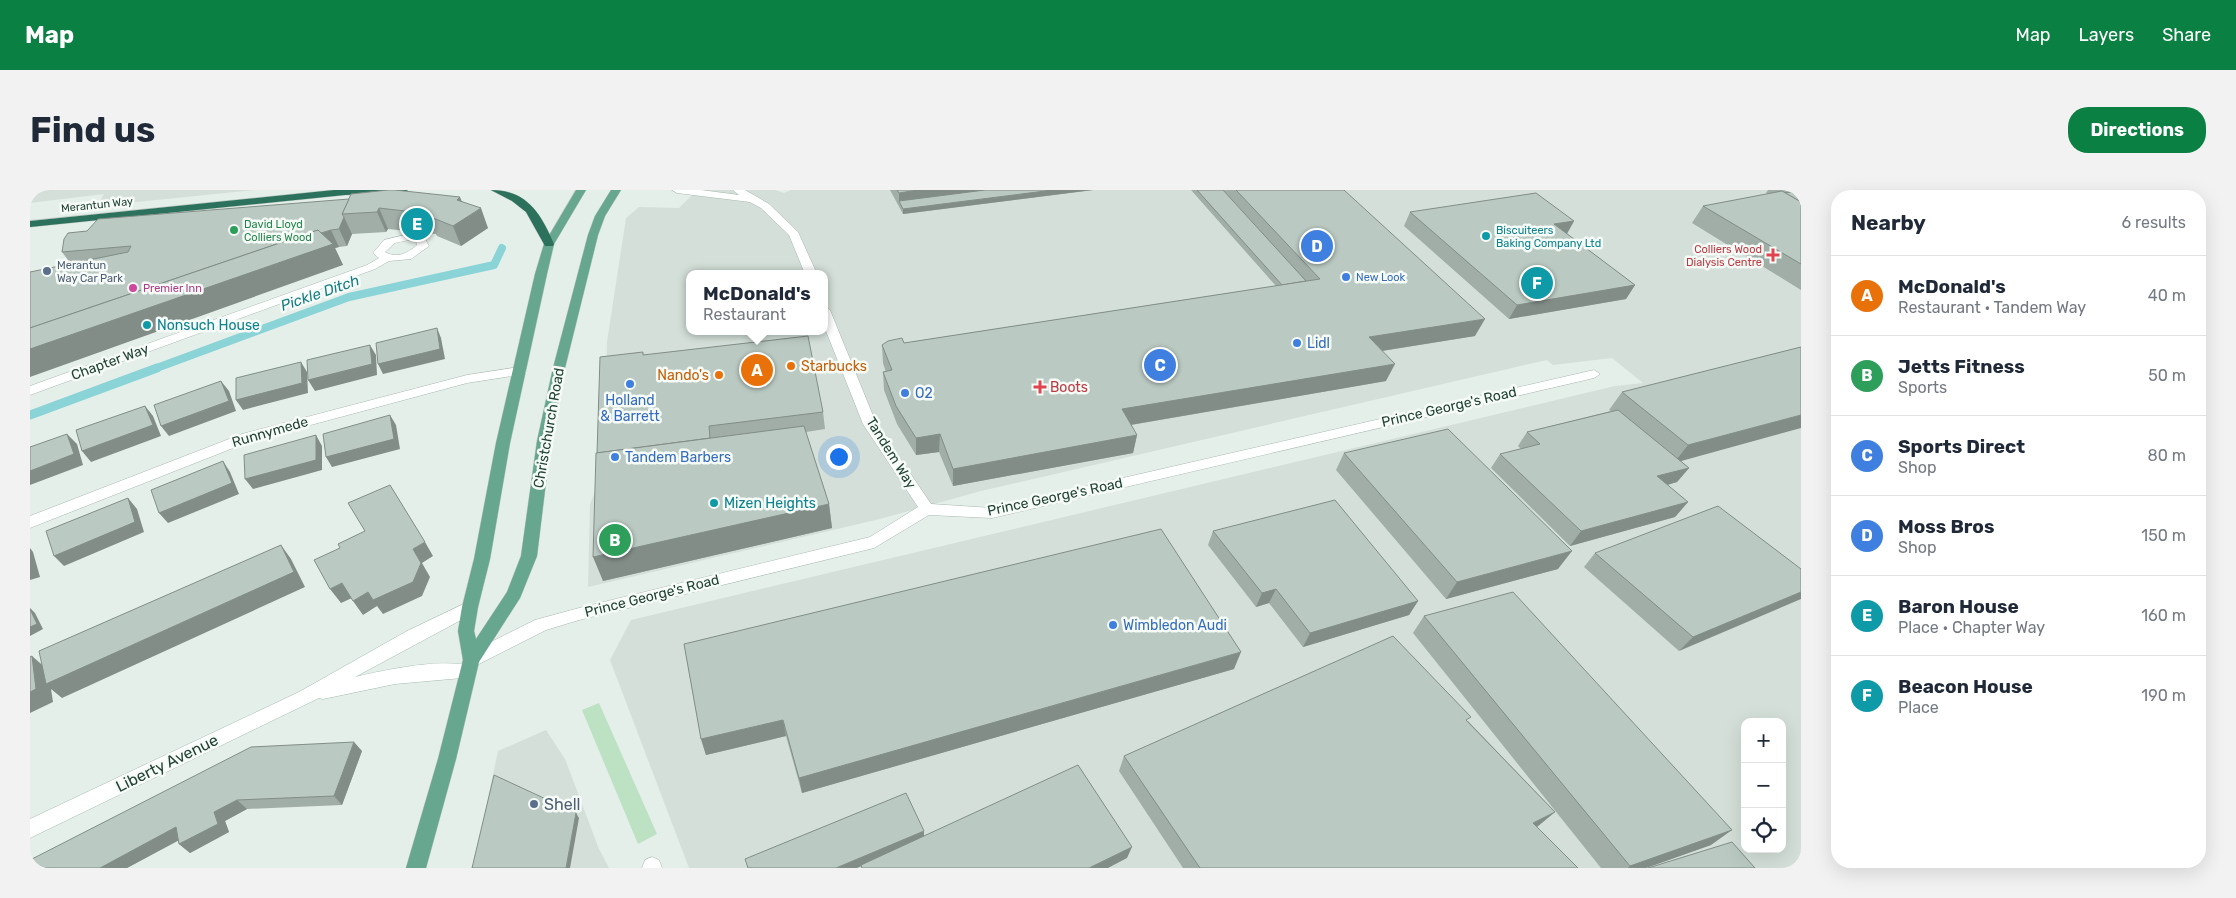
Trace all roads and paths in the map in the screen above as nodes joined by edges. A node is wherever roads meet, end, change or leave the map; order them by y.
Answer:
1 (403, 190) edge
2 (496, 190) edge
3 (581, 190) edge
4 (616, 190) edge
5 (677, 190) edge
6 (738, 190) edge
7 (350, 191) edge
8 (757, 201) junction
9 (30, 224) edge
10 (549, 244) junction
11 (386, 258) dead end
12 (809, 270) edge
13 (828, 320) edge
14 (520, 371) junction
15 (1594, 374) dead end
16 (30, 391) edge
17 (927, 510) junction
18 (30, 522) edge
19 (470, 607) junction
20 (469, 666) junction
21 (305, 697) junction
22 (30, 829) edge
23 (416, 868) edge

1 - 7 highway, Merantun Way
2 - 10 highway
3 - 10 main road, Christchurch Road
4 - 20 main road, Christchurch Road
5 - 8 street
6 - 8 street
7 - 9 highway, Merantun Way
8 - 12 street
10 - 14 main road, Christchurch Road
11 - 16 street, Chapter Way
13 - 17 street, Tandem Way
14 - 18 street, Runnymede
14 - 19 main road, Christchurch Road
15 - 17 street, Prince George's Road
17 - 20 street, Prince George's Road
19 - 20 main road, Christchurch Road
19 - 21 street, Liberty Avenue
20 - 21 street, Liberty Avenue
20 - 23 main road, Christchurch Road
21 - 22 street, Liberty Avenue

